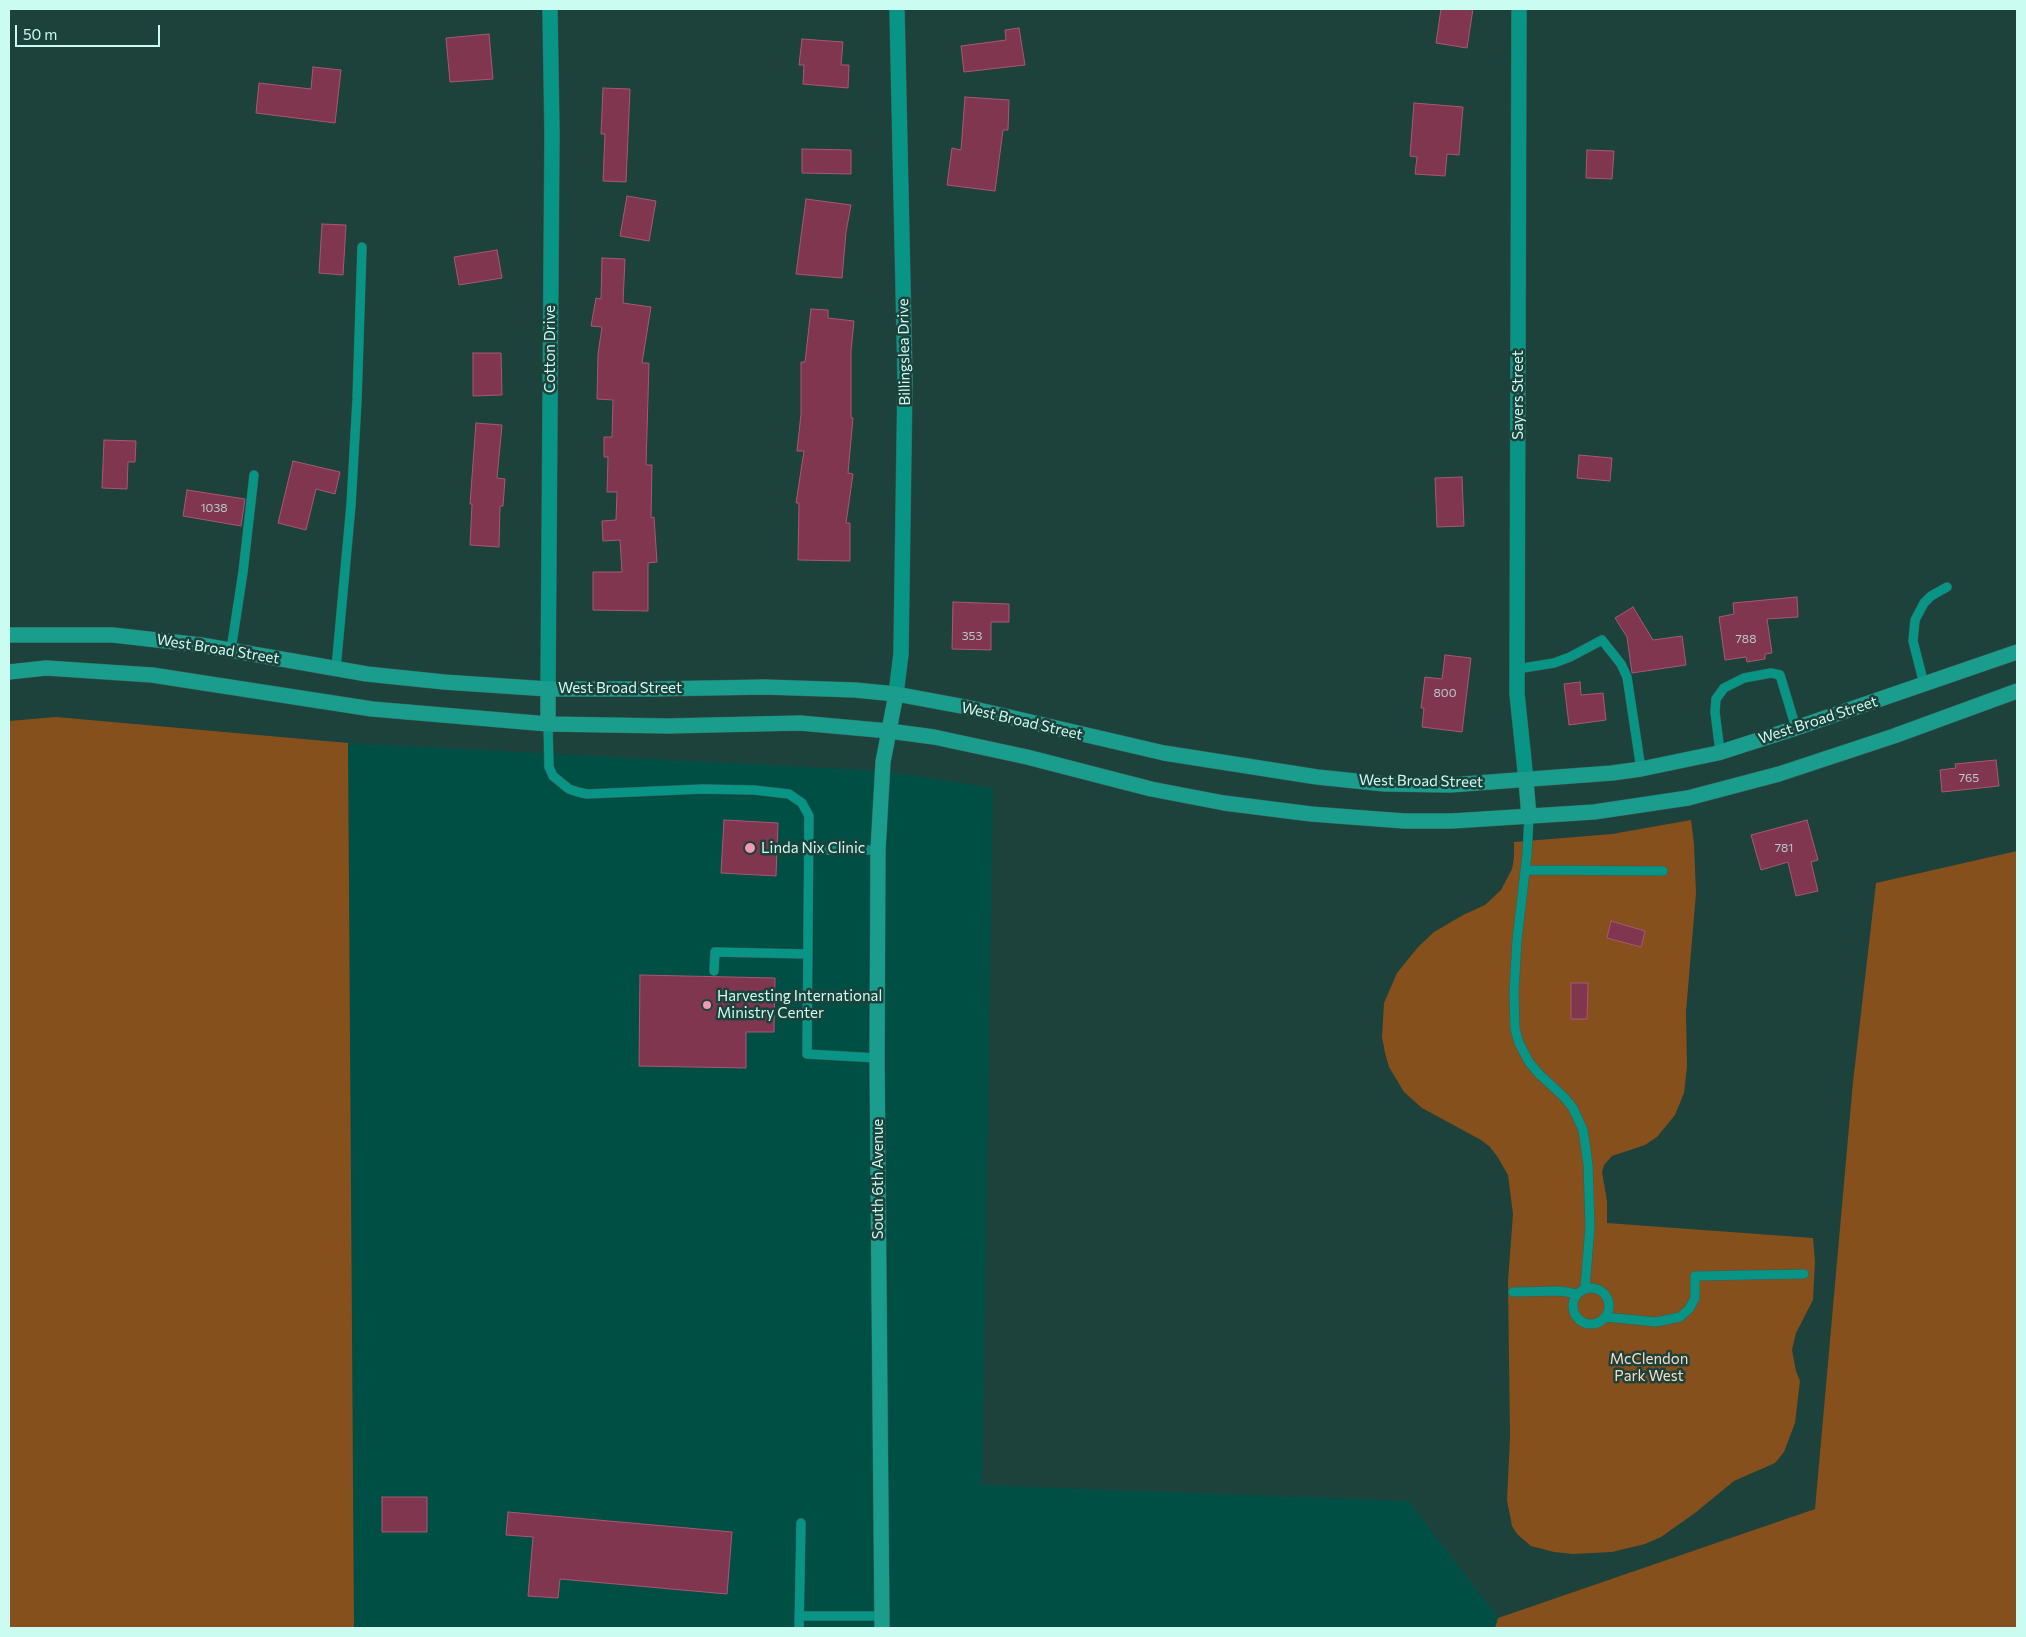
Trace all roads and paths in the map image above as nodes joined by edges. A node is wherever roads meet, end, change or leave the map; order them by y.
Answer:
1 (550, 9) edge
2 (897, 9) edge
3 (1519, 9) edge
4 (362, 247) dead end
5 (254, 475) dead end
6 (1947, 587) dead end
7 (12, 635) edge
8 (231, 650) junction
9 (2017, 652) edge
10 (336, 668) junction
11 (1517, 670) junction
12 (12, 672) edge
13 (1924, 684) junction
14 (548, 689) junction
15 (2017, 691) edge
16 (896, 694) junction
17 (548, 724) junction
18 (1796, 728) junction
19 (889, 731) junction
20 (1720, 752) junction
21 (1641, 769) junction
22 (1526, 780) junction
23 (1529, 817) junction
24 (809, 850) junction
25 (878, 850) junction
26 (1526, 870) junction
27 (1663, 871) dead end
28 (808, 954) junction
29 (714, 971) dead end
30 (877, 1058) junction
31 (1804, 1274) dead end
32 (1585, 1288) junction
33 (1512, 1292) dead end
34 (1577, 1294) junction
35 (1605, 1317) junction
36 (801, 1523) dead end
37 (799, 1616) junction
38 (882, 1622) edge
39 (799, 1628) edge

1 - 14 street, Cotton Drive
2 - 16 street, Billingslea Drive
3 - 11 street, Sayers Street
4 - 10 lane
5 - 8 lane
6 - 13 lane
7 - 8 main road, West Broad Street
8 - 10 main road, West Broad Street
9 - 13 main road, West Broad Street
10 - 14 main road, West Broad Street
11 - 21 lane
11 - 22 street, Sayers Street
12 - 17 main road
13 - 18 main road, West Broad Street
14 - 16 main road, West Broad Street
14 - 17 main road
15 - 23 main road
16 - 19 main road, South 6th Avenue
16 - 22 main road, West Broad Street
17 - 19 main road
17 - 24 lane
18 - 20 main road, West Broad Street
18 - 20 lane
19 - 23 main road
19 - 25 main road, South 6th Avenue
20 - 21 main road, West Broad Street
21 - 22 main road, West Broad Street
22 - 23 main road
23 - 26 lane
24 - 25 lane
24 - 28 lane
25 - 30 main road, South 6th Avenue
26 - 27 lane
26 - 32 lane
28 - 29 lane
28 - 30 lane
30 - 38 main road, South 6th Avenue
31 - 35 lane
32 - 34 lane
32 - 35 lane
33 - 34 lane
34 - 35 lane
36 - 37 lane
37 - 38 lane
37 - 39 lane

